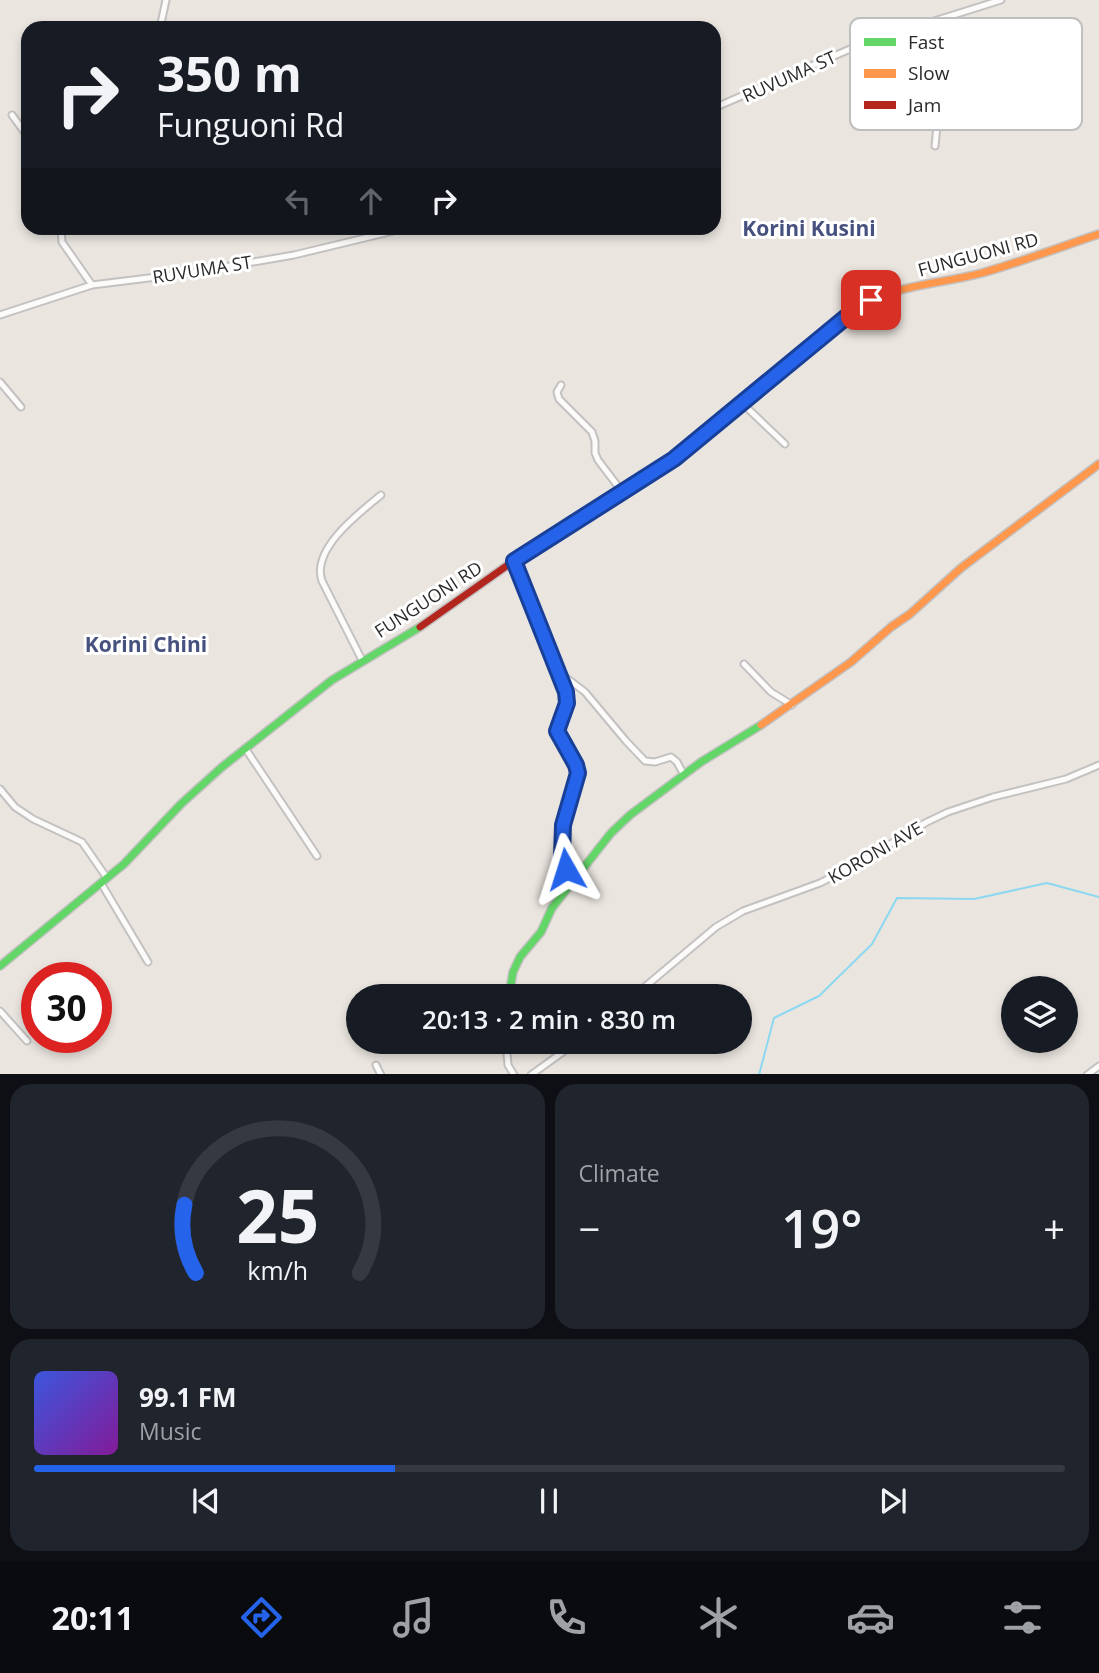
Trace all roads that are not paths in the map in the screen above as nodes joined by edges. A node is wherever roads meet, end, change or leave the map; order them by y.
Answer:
1 (166, 0) edge
2 (1001, 0) edge
3 (942, 18) edge
4 (162, 21) edge
5 (850, 49) edge
6 (721, 105) edge
7 (12, 115) dead end
8 (21, 127) edge
9 (938, 130) edge
10 (936, 146) dead end
11 (1099, 234) edge
12 (62, 235) edge
13 (377, 235) edge
14 (92, 285) junction
15 (0, 315) edge
16 (0, 382) edge
17 (561, 385) dead end
18 (743, 404) junction
19 (21, 407) dead end
20 (785, 444) dead end
21 (1099, 464) edge
22 (624, 493) junction
23 (381, 495) dead end
24 (514, 561) junction
25 (362, 660) junction
26 (744, 664) dead end
27 (560, 673) junction
28 (792, 705) junction
29 (245, 748) junction
30 (1099, 765) edge
31 (684, 775) junction
32 (0, 789) edge
33 (317, 856) dead end
34 (104, 881) junction
35 (571, 882) junction
36 (148, 962) dead end
37 (0, 966) edge
38 (511, 984) edge
39 (648, 984) edge
40 (0, 1011) edge
41 (21, 1034) edge
42 (507, 1054) edge
43 (559, 1054) edge
44 (376, 1065) dead end
45 (1099, 1066) edge
46 (381, 1074) edge
47 (514, 1074) edge
48 (531, 1074) edge
49 (1087, 1074) edge

1 - 4 street
2 - 3 street, RUVUMA ST
5 - 6 street, RUVUMA ST
7 - 8 street
9 - 10 street
11 - 18 street, FUNGUONI RD
12 - 14 street
13 - 14 street, RUVUMA ST
14 - 15 street, RUVUMA ST
16 - 19 street
17 - 22 street
18 - 20 street
18 - 22 street, FUNGUONI RD
21 - 28 street
22 - 24 street, FUNGUONI RD
23 - 25 street
24 - 25 street, FUNGUONI RD
24 - 27 street
25 - 29 street, FUNGUONI RD
26 - 28 street
27 - 31 street
27 - 35 street
28 - 31 street
29 - 33 street
29 - 34 street, FUNGUONI RD
30 - 39 street, KORONI AVE
31 - 35 street
32 - 34 street
34 - 36 street
34 - 37 street, FUNGUONI RD
35 - 38 street
40 - 41 street
42 - 47 street
43 - 48 street
44 - 46 street
45 - 49 street

